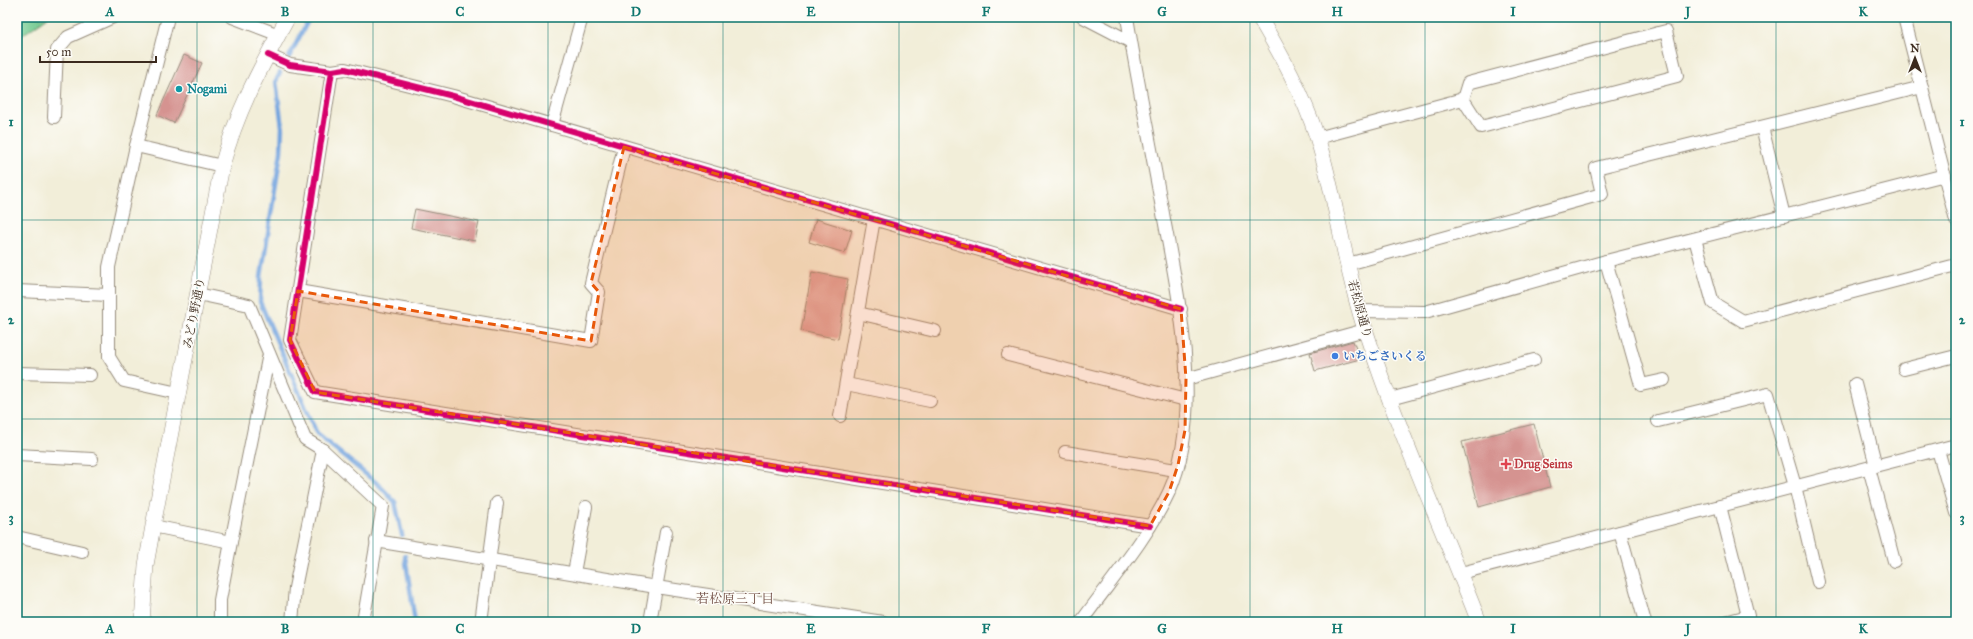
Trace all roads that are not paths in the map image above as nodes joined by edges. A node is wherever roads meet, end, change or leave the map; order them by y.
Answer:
1 (113, 17) edge
2 (168, 17) edge
3 (232, 17) edge
4 (288, 17) edge
5 (582, 17) edge
6 (1083, 17) edge
7 (1127, 17) edge
8 (1259, 17) edge
9 (1904, 17) edge
10 (279, 35) junction
11 (1131, 42) junction
12 (268, 55) junction
13 (332, 70) junction
14 (1922, 86) junction
15 (1463, 99) junction
16 (54, 117) dead end
17 (552, 125) junction
18 (1762, 127) junction
19 (1317, 138) junction
20 (136, 146) junction
21 (624, 147) junction
22 (222, 166) junction
23 (1949, 182) edge
24 (1784, 216) junction
25 (874, 219) junction
26 (1956, 221) edge
27 (1695, 239) junction
28 (1606, 261) junction
29 (1348, 264) junction
30 (1956, 265) edge
31 (17, 291) edge
32 (298, 291) junction
33 (198, 294) junction
34 (109, 296) junction
35 (1181, 309) junction
36 (1359, 311) junction
37 (858, 313) junction
38 (1365, 330) junction
39 (935, 331) dead end
40 (268, 354) junction
41 (1008, 356) dead end
42 (1956, 356) edge
43 (1534, 360) dead end
44 (1904, 369) dead end
45 (17, 373) edge
46 (90, 375) dead end
47 (1186, 379) junction
48 (1664, 380) dead end
49 (846, 384) junction
50 (1855, 384) dead end
51 (178, 393) junction
52 (1390, 398) junction
53 (1186, 400) junction
54 (930, 401) dead end
55 (840, 416) dead end
56 (1658, 421) dead end
57 (1956, 445) edge
58 (323, 450) junction
59 (1938, 450) junction
60 (1064, 452) dead end
61 (17, 455) edge
62 (92, 458) dead end
63 (1872, 467) junction
64 (1176, 470) junction
65 (1795, 486) junction
66 (497, 503) dead end
67 (1720, 506) junction
68 (586, 508) dead end
69 (1956, 513) edge
70 (153, 526) junction
71 (1150, 526) junction
72 (666, 532) dead end
73 (1620, 532) junction
74 (17, 537) edge
75 (376, 541) junction
76 (231, 542) junction
77 (82, 552) dead end
78 (489, 560) junction
79 (1894, 561) dead end
80 (574, 573) junction
81 (1460, 573) junction
82 (1818, 582) dead end
83 (656, 587) junction
84 (142, 622) edge
85 (220, 622) edge
86 (292, 622) edge
87 (363, 622) edge
88 (481, 622) edge
89 (650, 622) edge
90 (883, 622) edge
91 (1081, 622) edge
92 (1480, 622) edge
93 (1645, 622) edge
94 (1725, 622) edge

1 - 16 street
2 - 20 street
3 - 10 street
4 - 10 street, みどり野通り
5 - 17 street
6 - 11 street
7 - 11 street
8 - 19 street, 若松原通り
9 - 14 street
10 - 12 street, みどり野通り
11 - 35 street
12 - 13 street
12 - 22 street, みどり野通り
13 - 17 street
13 - 32 street
14 - 18 street
14 - 23 street
15 - 15 street
15 - 19 street
17 - 21 street
18 - 24 street
18 - 29 street
19 - 29 street, 若松原通り
20 - 22 street
20 - 34 street
21 - 25 street
21 - 32 street
22 - 33 street, みどり野通り
23 - 24 street
23 - 26 street
24 - 27 street
25 - 35 street
25 - 37 street
27 - 28 street
27 - 30 street
28 - 36 street
28 - 48 street
29 - 36 street, 若松原通り
31 - 34 street
32 - 71 street
33 - 40 street
33 - 51 street, みどり野通り
34 - 51 street
35 - 47 street
36 - 38 street, 若松原通り
37 - 39 street
37 - 49 street
38 - 47 street
38 - 52 street, 若松原通り
40 - 58 street
40 - 76 street
41 - 53 street
42 - 44 street
43 - 52 street
45 - 46 street
47 - 53 street
49 - 54 street
49 - 55 street
50 - 63 street
51 - 70 street, みどり野通り
52 - 81 street, 若松原通り
53 - 64 street
56 - 65 street
57 - 59 street
58 - 75 street
58 - 86 street
59 - 63 street
59 - 69 street
60 - 64 street
61 - 62 street
63 - 65 street
63 - 79 street
64 - 71 street
65 - 67 street
65 - 82 street
66 - 78 street
67 - 73 street
67 - 94 street
68 - 80 street
70 - 76 street
70 - 84 street, みどり野通り
71 - 91 street
72 - 83 street
73 - 81 street
73 - 93 street
74 - 77 street
75 - 78 street
75 - 87 street
76 - 85 street
78 - 80 street
78 - 88 street
80 - 83 street
81 - 92 street, 若松原通り
83 - 89 street
83 - 90 street

